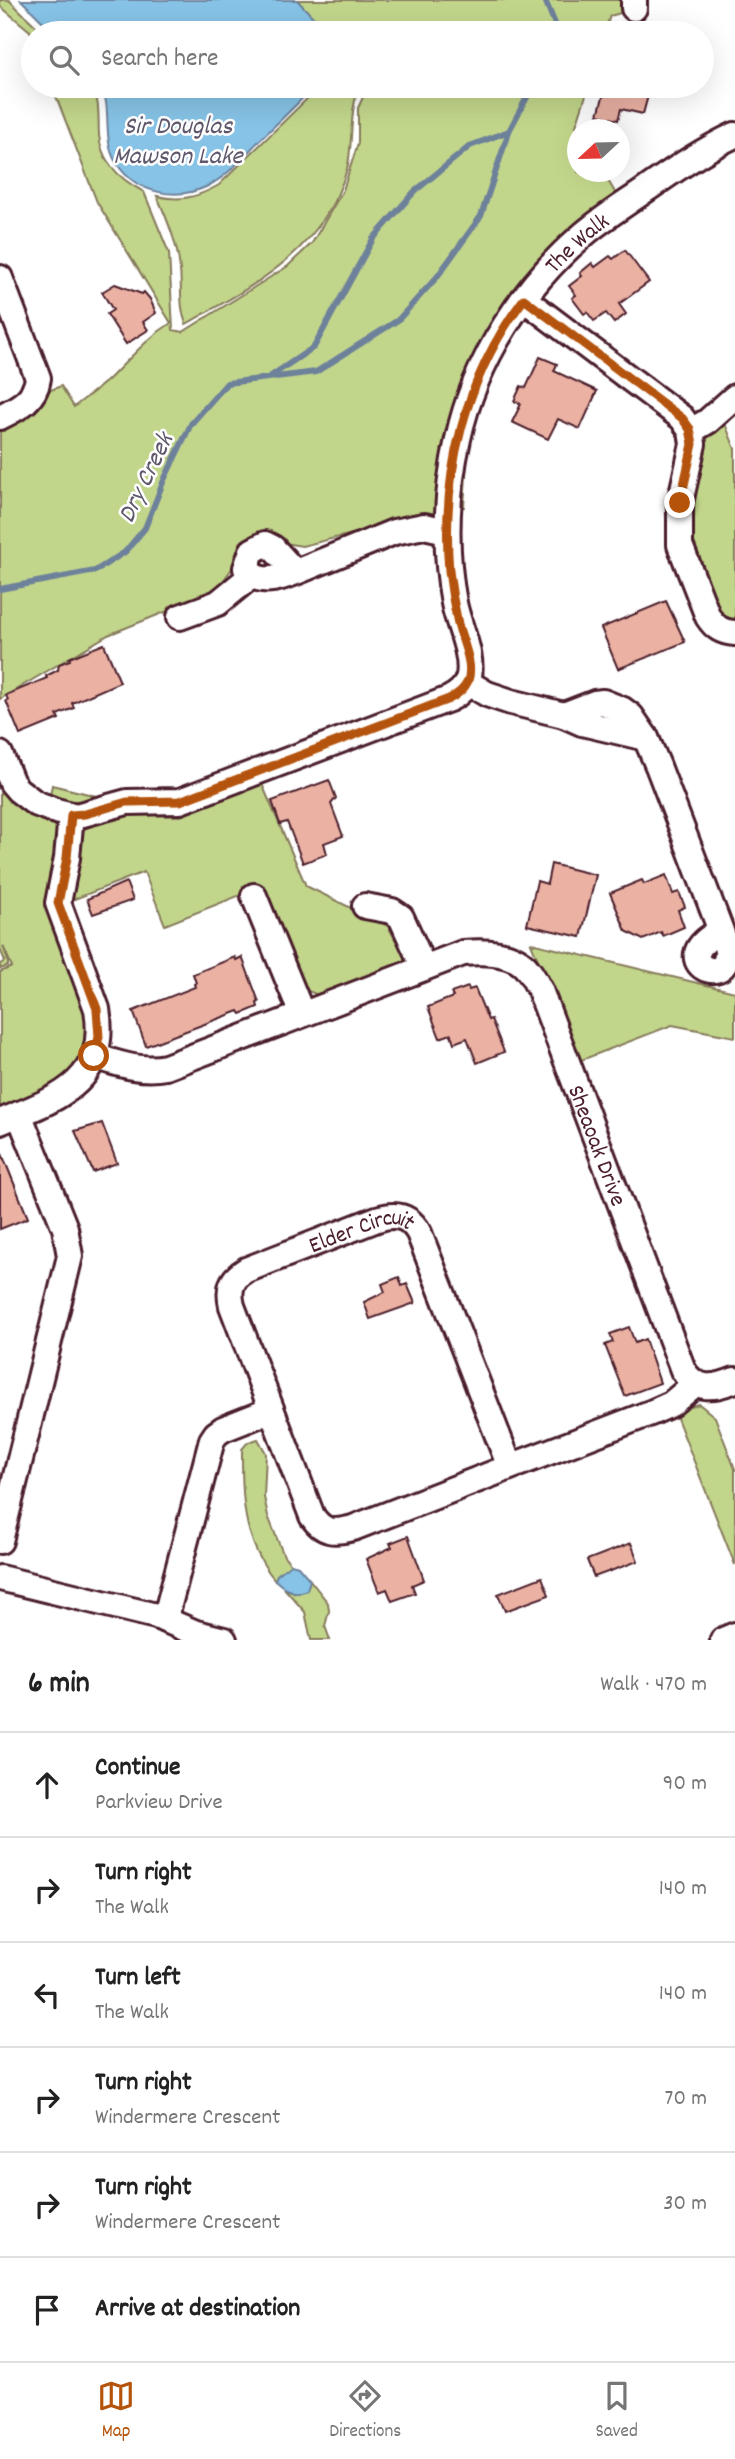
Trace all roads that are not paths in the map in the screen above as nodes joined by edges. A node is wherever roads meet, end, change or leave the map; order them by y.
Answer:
1 (735, 135) edge
2 (0, 278) edge
3 (524, 299) junction
4 (735, 397) edge
5 (0, 417) edge
6 (691, 431) junction
7 (447, 531) junction
8 (295, 572) junction
9 (251, 576) junction
10 (180, 617) dead end
11 (735, 633) edge
12 (467, 682) junction
13 (0, 754) edge
14 (71, 815) junction
15 (254, 896) dead end
16 (365, 905) dead end
17 (720, 932) dead end
18 (424, 968) junction
19 (302, 1014) junction
20 (94, 1056) junction
21 (9, 1118) edge
22 (735, 1380) edge
23 (695, 1384) junction
24 (271, 1410) junction
25 (510, 1467) junction
26 (5, 1498) edge
27 (0, 1541) edge
28 (0, 1578) edge
29 (165, 1620) junction
30 (735, 1635) edge
31 (224, 1640) edge
32 (723, 1640) edge

1 - 3 street, The Walk
2 - 5 street
3 - 6 street
3 - 7 street, The Walk
4 - 6 street
6 - 11 street
7 - 8 street
7 - 12 street, The Walk
8 - 9 street
8 - 9 street
9 - 10 street
12 - 14 street
12 - 17 street
13 - 14 street
14 - 20 street
15 - 19 street
16 - 18 street
18 - 19 street, Sheaoak Drive
18 - 23 street, Sheaoak Drive
19 - 20 street, Sheaoak Drive
20 - 21 street
21 - 26 street
22 - 23 street
23 - 25 street, Elder Circuit
24 - 25 street, Elder Circuit
24 - 25 street, Elder Circuit
24 - 29 street
26 - 27 street
28 - 29 street
29 - 31 street
30 - 32 street

